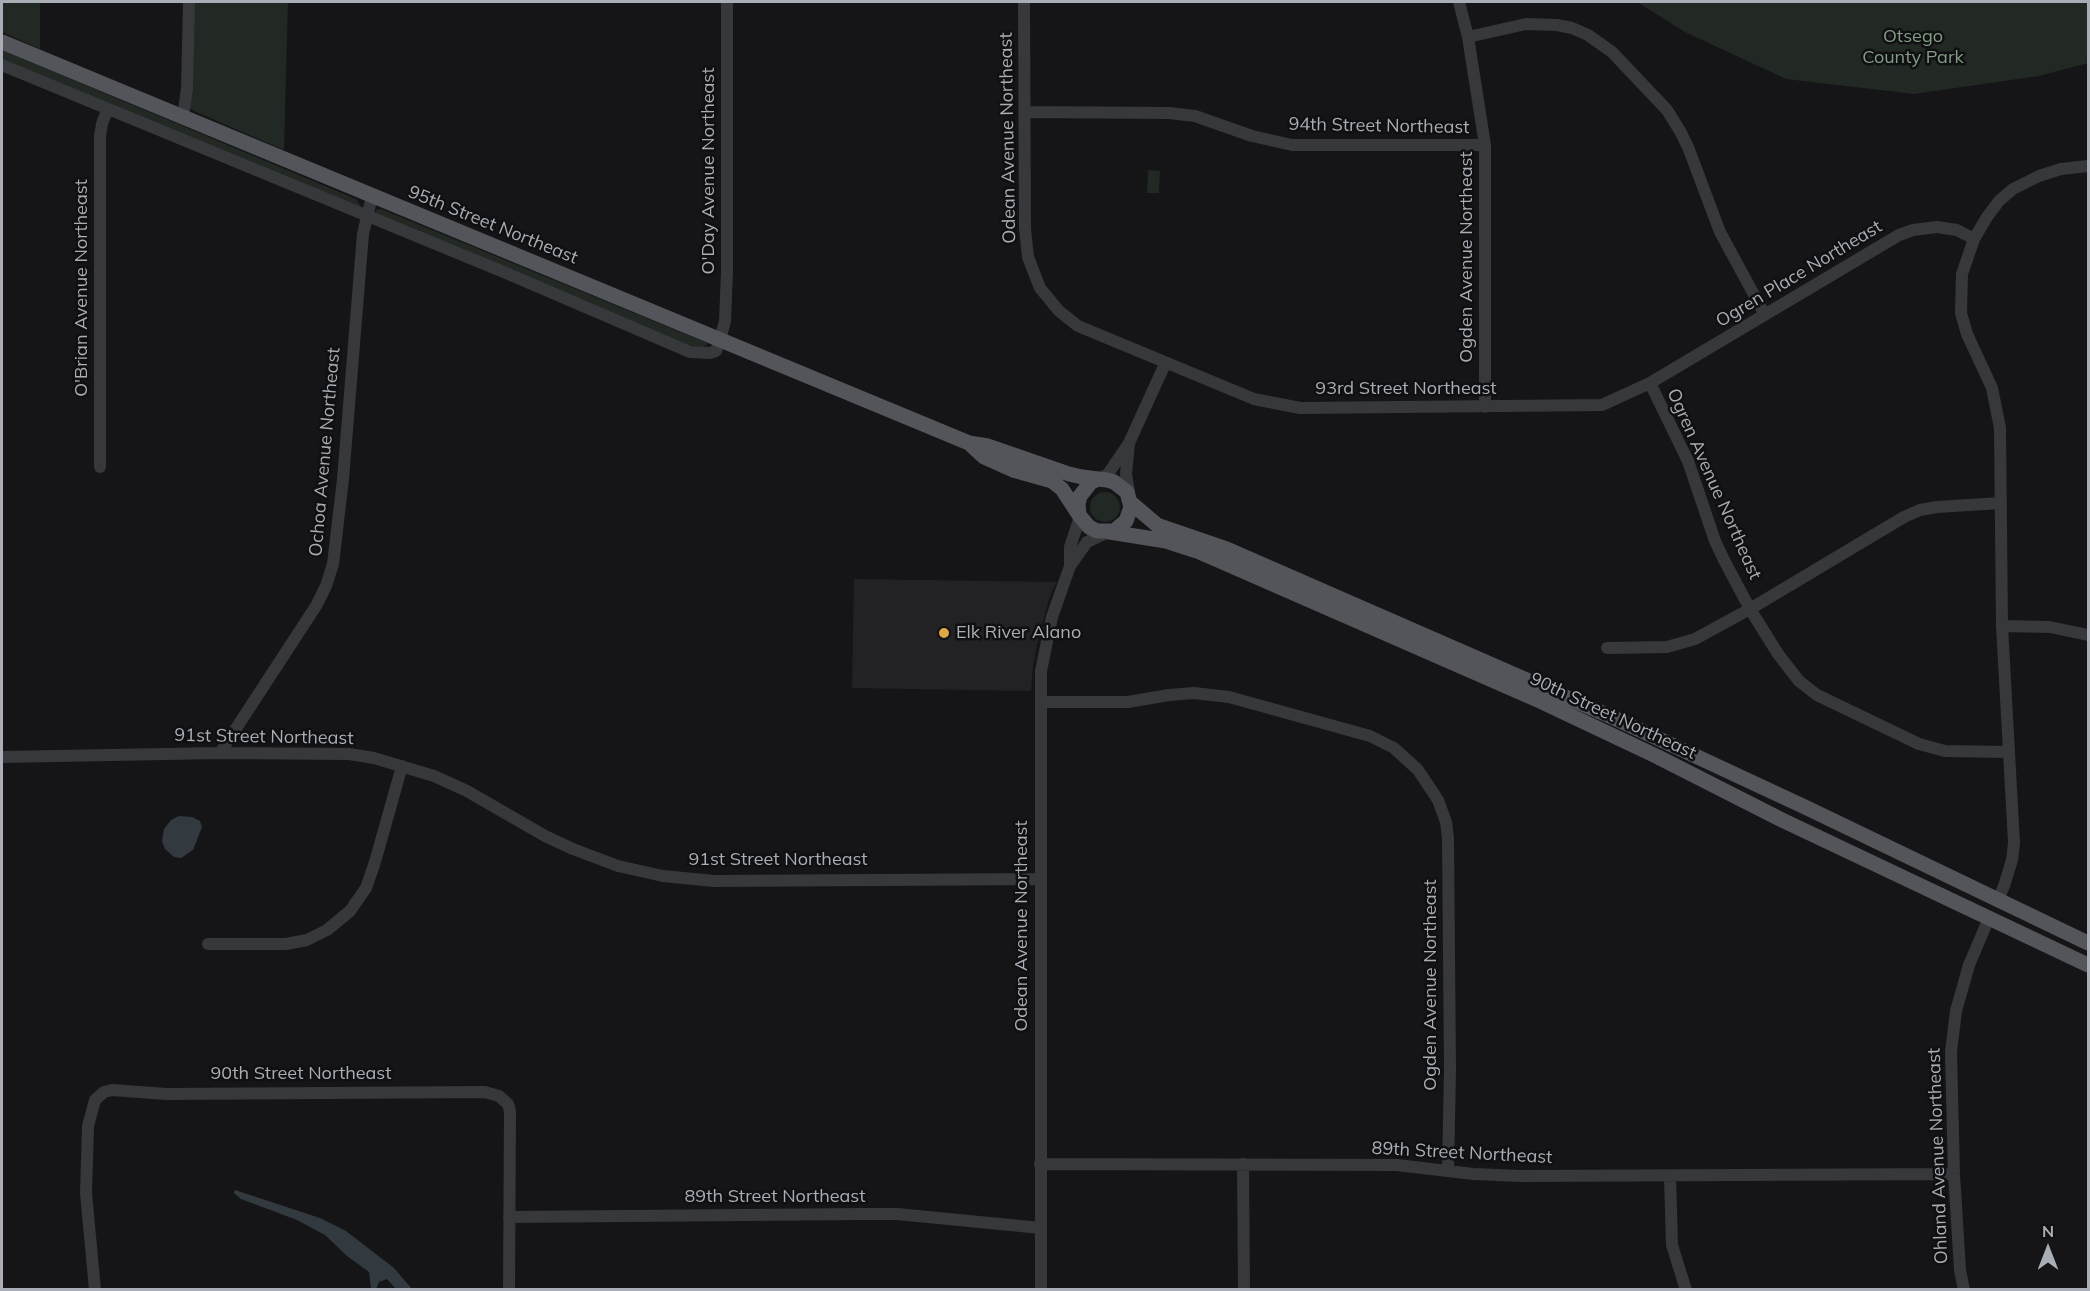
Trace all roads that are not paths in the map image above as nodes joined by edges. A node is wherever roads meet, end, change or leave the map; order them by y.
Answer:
1 (189, 2) edge
2 (727, 2) edge
3 (1024, 2) edge
4 (1459, 2) edge
5 (1468, 38) junction
6 (2, 42) edge
7 (2, 65) edge
8 (107, 110) junction
9 (1025, 112) junction
10 (183, 118) junction
11 (1485, 145) junction
12 (2088, 166) edge
13 (372, 196) junction
14 (366, 216) junction
15 (1974, 239) junction
16 (1765, 315) junction
17 (720, 340) junction
18 (1165, 364) junction
19 (1650, 383) junction
20 (1485, 407) junction
21 (969, 443) junction
22 (1129, 443) junction
23 (100, 467) dead end
24 (1098, 479) junction
25 (1130, 500) junction
26 (2001, 503) junction
27 (1080, 516) junction
28 (1108, 532) junction
29 (1070, 566) junction
30 (1750, 609) junction
31 (2002, 626) junction
32 (2088, 635) edge
33 (1607, 648) dead end
34 (1041, 702) junction
35 (2009, 752) junction
36 (220, 753) junction
37 (2, 757) edge
38 (402, 766) junction
39 (1040, 879) junction
40 (1994, 899) junction
41 (1968, 909) junction
42 (2016, 909) junction
43 (1992, 920) junction
44 (2088, 943) edge
45 (208, 944) dead end
46 (2088, 964) edge
47 (1040, 1164) junction
48 (1243, 1164) junction
49 (1448, 1171) junction
50 (1954, 1174) junction
51 (1670, 1176) junction
52 (509, 1217) junction
53 (1041, 1228) junction
54 (95, 1290) edge
55 (509, 1290) edge
56 (1041, 1290) edge
57 (1244, 1290) edge
58 (1686, 1290) edge
59 (1964, 1290) edge

1 - 10 street
2 - 17 street, O'Day Avenue Northeast
3 - 9 street, Odean Avenue Northeast
4 - 5 street, Ogden Avenue Northeast
5 - 11 street, Ogden Avenue Northeast
5 - 16 street
6 - 10 main road, 95th Street Northeast
7 - 8 street
8 - 14 street
8 - 23 street, O'Brian Avenue Northeast
9 - 11 street, 94th Street Northeast
9 - 18 street, Odean Avenue Northeast
10 - 13 main road, 95th Street Northeast
11 - 20 street, Ogden Avenue Northeast
12 - 15 street
13 - 14 street, Ochoa Avenue Northeast
13 - 17 main road, 95th Street Northeast
14 - 17 street
14 - 36 street, Ochoa Avenue Northeast
15 - 16 street, Ogren Place Northeast
15 - 26 street
16 - 19 street, Ogren Place Northeast
17 - 21 main road, 95th Street Northeast
18 - 20 street, 93rd Street Northeast
18 - 22 street
19 - 20 street, 93rd Street Northeast
19 - 30 street, Ogren Avenue Northeast
21 - 24 main road
21 - 27 main road
22 - 24 street
22 - 25 street
24 - 25 main road
24 - 27 main road
25 - 28 main road
25 - 40 main road, 90th Street Northeast
26 - 30 street
26 - 31 street
27 - 28 main road
27 - 29 street, Odean Avenue Northeast
28 - 29 street, Odean Avenue Northeast
28 - 41 main road, 90th Street Northeast
29 - 34 street, Odean Avenue Northeast
30 - 33 street
30 - 35 street, Ogren Avenue Northeast
31 - 32 street
31 - 35 street
34 - 39 street, Odean Avenue Northeast
34 - 49 street, Ogden Avenue Northeast
35 - 40 street
36 - 37 street, 91st Street Northeast
36 - 38 street, 91st Street Northeast
38 - 39 street, 91st Street Northeast
38 - 45 street
39 - 47 street, Odean Avenue Northeast
40 - 41 main road
40 - 42 main road, 90th Street Northeast
41 - 43 main road, 90th Street Northeast
42 - 43 main road
42 - 44 main road, 90th Street Northeast
43 - 46 main road, 90th Street Northeast
43 - 50 street, Ohland Avenue Northeast
47 - 48 street, 89th Street Northeast
47 - 53 street, Odean Avenue Northeast
48 - 49 street, 89th Street Northeast
48 - 57 street
49 - 51 street, 89th Street Northeast
50 - 51 street, 89th Street Northeast
50 - 59 street, Ohland Avenue Northeast
51 - 58 street
52 - 53 street, 89th Street Northeast
52 - 54 street, 90th Street Northeast
52 - 55 street
53 - 56 street, Odean Avenue Northeast

